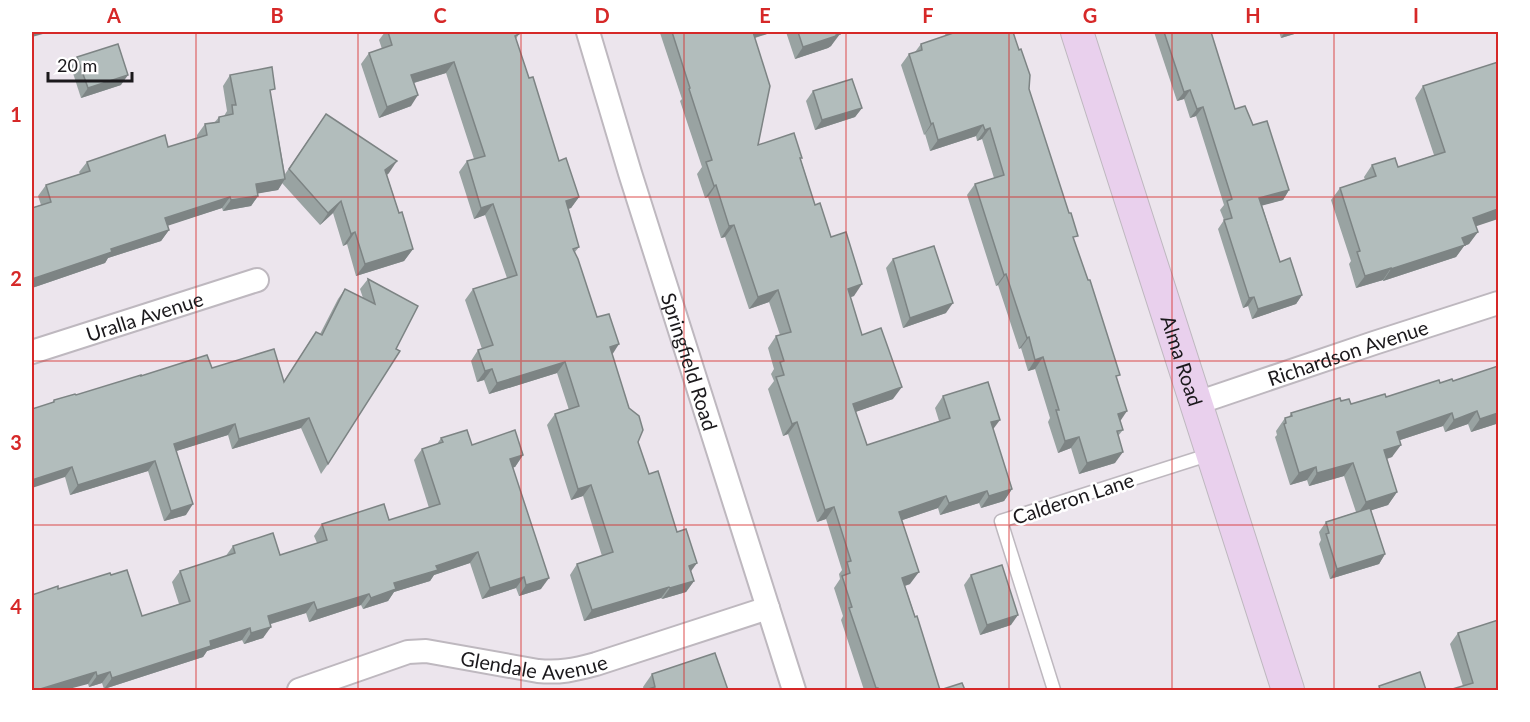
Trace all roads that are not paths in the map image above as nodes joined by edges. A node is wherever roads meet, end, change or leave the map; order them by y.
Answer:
1 (588, 32) edge
2 (1077, 32) edge
3 (257, 280) dead end
4 (1498, 303) edge
5 (32, 352) edge
6 (1197, 403) junction
7 (1212, 454) junction
8 (768, 608) junction
9 (299, 690) edge
10 (794, 690) edge
11 (1054, 690) edge
12 (1288, 690) edge

1 - 8 street, Springfield Road
2 - 6 main road, Alma Road
3 - 5 street, Uralla Avenue
4 - 6 street, Richardson Avenue
6 - 7 main road, Alma Road
7 - 11 lane, Calderon Lane
7 - 12 main road, Alma Road
8 - 9 street, Glendale Avenue
8 - 10 street, Springfield Road

